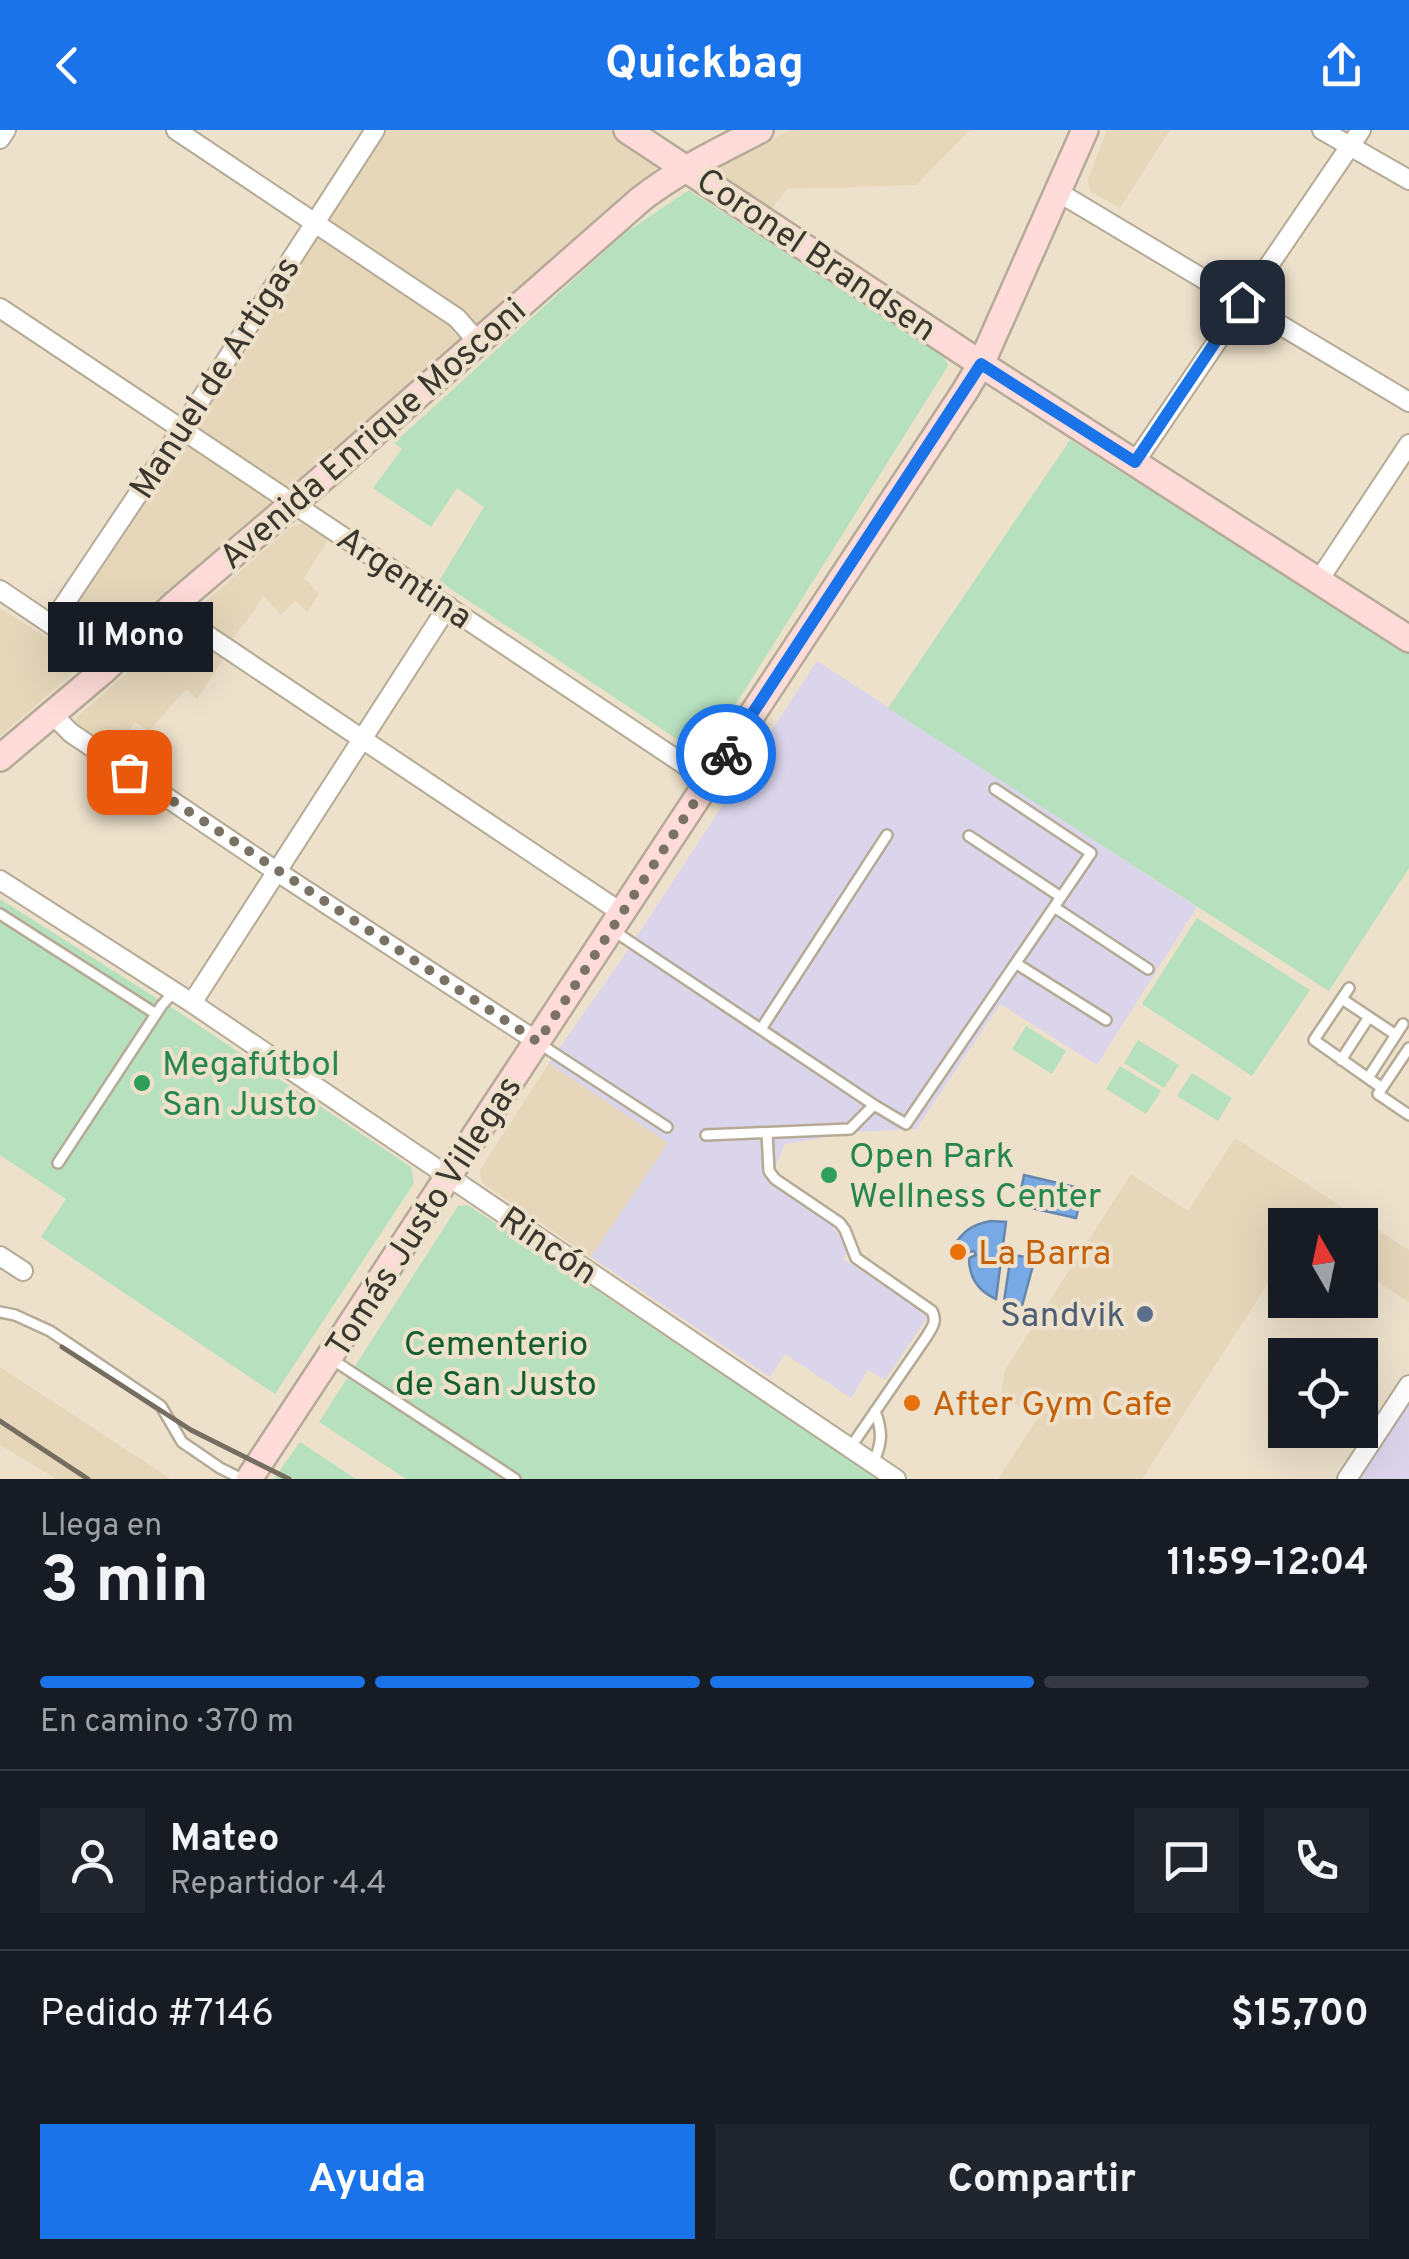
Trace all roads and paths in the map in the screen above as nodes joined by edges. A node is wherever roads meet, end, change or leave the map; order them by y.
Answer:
1 (6, 130) edge
2 (176, 130) edge
3 (375, 130) edge
4 (628, 130) edge
5 (760, 130) edge
6 (1086, 130) edge
7 (1322, 130) edge
8 (1355, 138) edge
9 (0, 140) edge
10 (686, 168) junction
11 (1409, 180) edge
12 (1058, 192) junction
13 (314, 224) junction
14 (1242, 302) junction
15 (0, 308) edge
16 (478, 341) junction
17 (981, 364) junction
18 (1409, 402) edge
19 (181, 430) junction
20 (1409, 444) edge
21 (1135, 462) junction
22 (292, 504) junction
23 (1319, 580) junction
24 (0, 590) edge
25 (175, 604) junction
26 (448, 606) junction
27 (51, 624) junction
28 (1409, 639) edge
29 (102, 672) junction
30 (53, 715) junction
31 (362, 737) junction
32 (0, 758) edge
33 (709, 780) junction
34 (996, 789) dead end
35 (887, 835) dead end
36 (969, 836) dead end
37 (276, 871) junction
38 (0, 880) edge
39 (1062, 897) junction
40 (1054, 907) junction
41 (0, 914) edge
42 (617, 921) junction
43 (1017, 964) junction
44 (1148, 969) dead end
45 (1349, 988) dead end
46 (175, 991) junction
47 (1342, 999) junction
48 (192, 1002) junction
49 (156, 1014) junction
50 (1369, 1017) junction
51 (1106, 1020) dead end
52 (1403, 1024) dead end
53 (761, 1029) junction
54 (1396, 1035) junction
55 (538, 1042) junction
56 (1409, 1048) edge
57 (1342, 1060) junction
58 (1368, 1078) junction
59 (1382, 1088) junction
60 (874, 1104) junction
61 (1409, 1114) edge
62 (667, 1127) dead end
63 (767, 1134) junction
64 (706, 1135) dead end
65 (58, 1163) dead end
66 (449, 1177) junction
67 (0, 1256) edge
68 (23, 1272) dead end
69 (0, 1312) edge
70 (330, 1358) junction
71 (1409, 1385) edge
72 (875, 1411) junction
73 (850, 1448) junction
74 (872, 1463) junction
75 (246, 1479) edge
76 (515, 1479) edge
77 (896, 1479) edge
78 (1348, 1479) edge

1 - 9 street
2 - 13 street
3 - 13 street, Manuel de Artigas
4 - 10 street, Coronel Brandsen
5 - 10 street, Avenida Enrique Mosconi
6 - 12 street, Tomás Justo Villegas
7 - 8 street
8 - 11 street
8 - 14 street
10 - 16 street, Avenida Enrique Mosconi
10 - 17 street, Coronel Brandsen
12 - 14 street
12 - 17 street, Tomás Justo Villegas
13 - 16 street
13 - 19 street, Manuel de Artigas
14 - 18 street
14 - 21 street
15 - 19 street, Argentina
16 - 22 street, Avenida Enrique Mosconi
17 - 21 street, Coronel Brandsen
17 - 33 street, Tomás Justo Villegas
19 - 22 street, Argentina
19 - 27 street, Manuel de Artigas
20 - 23 street
21 - 23 street, Coronel Brandsen
22 - 25 street, Avenida Enrique Mosconi
22 - 26 street, Argentina
23 - 28 street, Coronel Brandsen
24 - 27 street
25 - 29 street, Avenida Enrique Mosconi
25 - 31 street
26 - 31 street
26 - 33 street, Argentina
27 - 29 street
29 - 30 street, Avenida Enrique Mosconi
30 - 32 street, Avenida Enrique Mosconi
30 - 37 street
31 - 37 street
31 - 42 street
33 - 42 street, Tomás Justo Villegas
34 - 39 lane
35 - 53 lane
36 - 39 lane
37 - 48 street
37 - 55 street
38 - 46 street, Rincón
39 - 40 lane
40 - 43 lane
40 - 44 lane
41 - 49 lane
42 - 53 lane
42 - 55 street, Tomás Justo Villegas
43 - 51 lane
43 - 60 lane
45 - 47 lane
46 - 48 street, Rincón
46 - 49 lane
47 - 50 lane
47 - 57 lane
48 - 66 street, Rincón
49 - 65 lane
50 - 54 lane
50 - 57 lane
52 - 54 lane
53 - 60 lane
54 - 58 lane
55 - 62 lane
55 - 66 street, Tomás Justo Villegas
56 - 59 lane
57 - 58 lane
58 - 59 lane
59 - 61 lane
60 - 63 lane
63 - 64 lane
63 - 72 lane
66 - 70 street, Tomás Justo Villegas
66 - 73 street, Rincón
67 - 68 street
69 - 75 lane
70 - 75 street, Tomás Justo Villegas
70 - 76 lane
71 - 78 street
72 - 73 lane
72 - 74 lane
73 - 74 street, Rincón
74 - 77 street, Rincón

